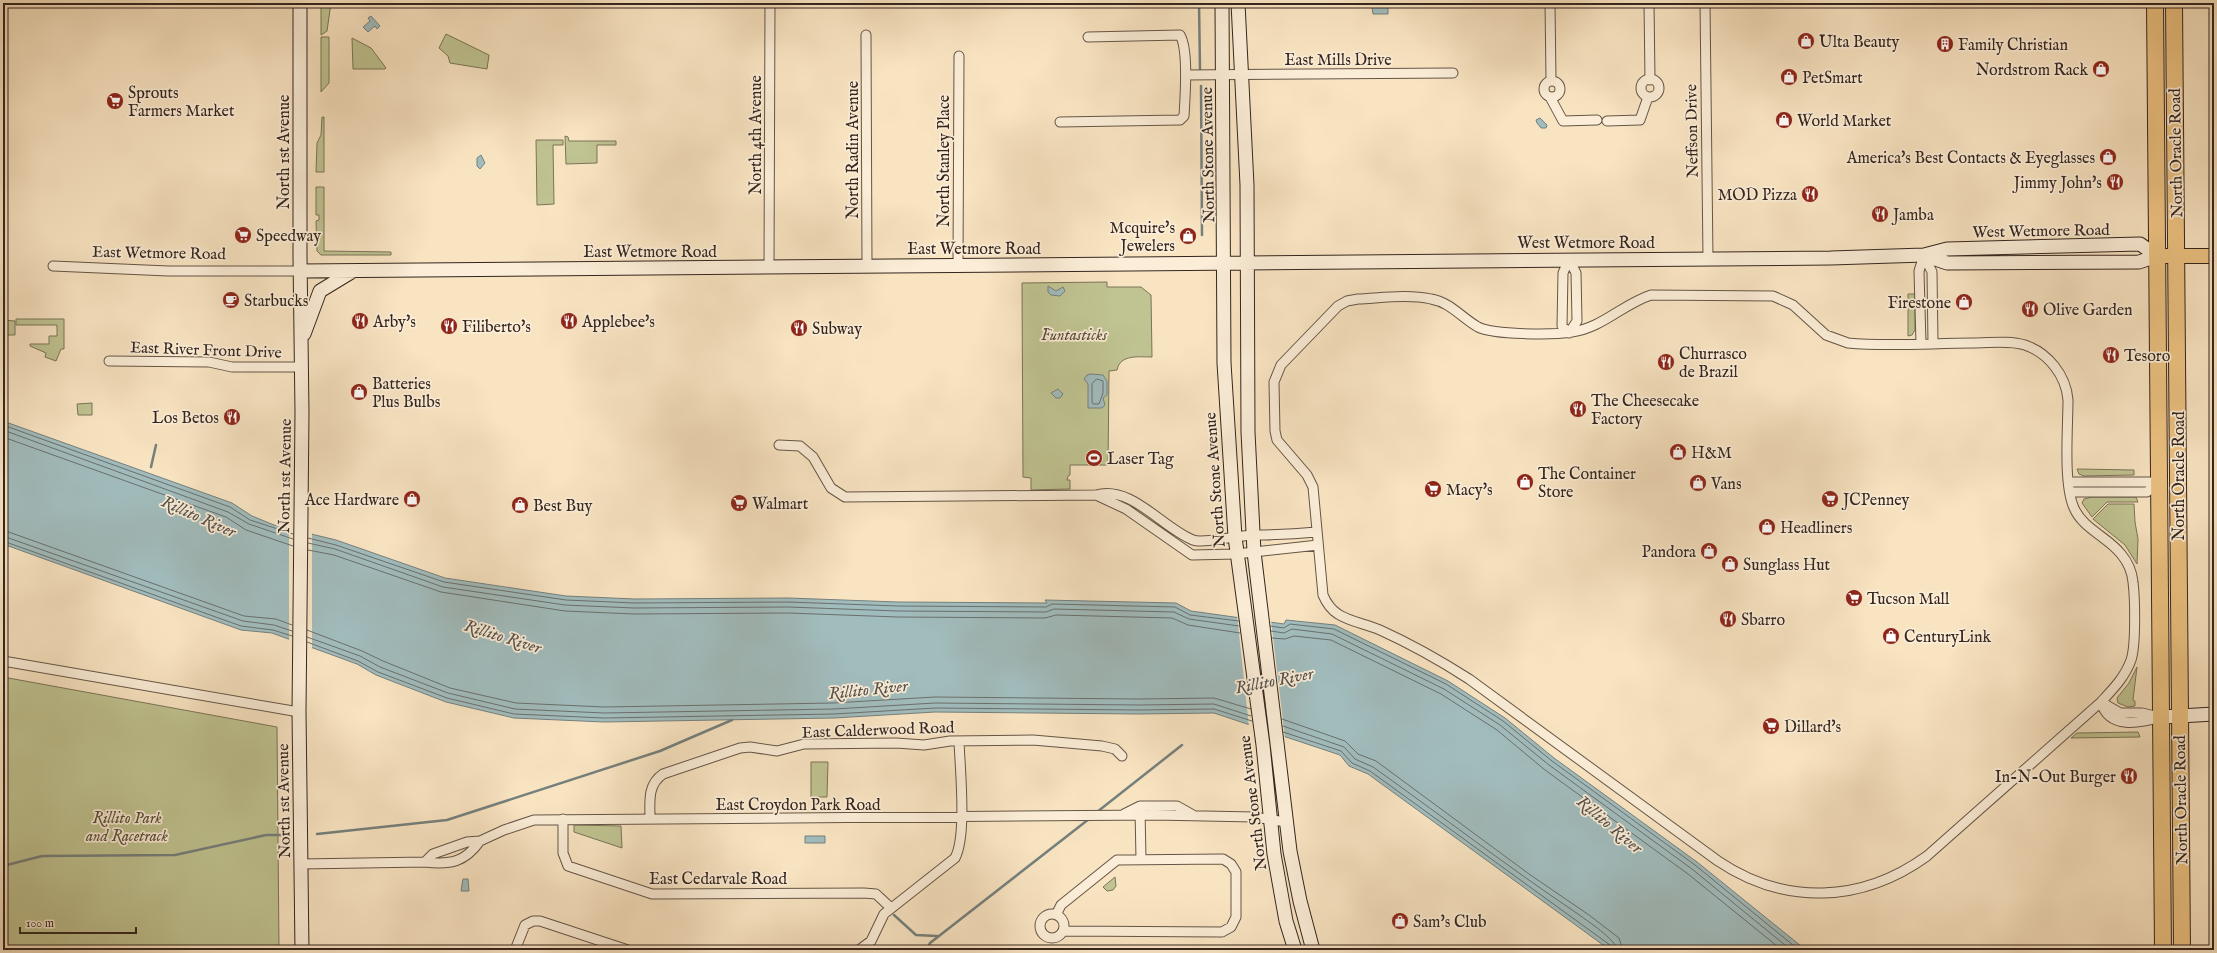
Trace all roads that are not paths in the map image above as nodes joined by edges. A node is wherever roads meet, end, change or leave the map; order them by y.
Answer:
1 (300, 3) edge
2 (770, 3) edge
3 (1222, 3) edge
4 (1238, 3) edge
5 (1550, 3) edge
6 (1649, 3) edge
7 (1705, 3) edge
8 (2164, 7) edge
9 (866, 35) dead end
10 (1088, 37) dead end
11 (959, 56) dead end
12 (1223, 74) junction
13 (1242, 74) junction
14 (1453, 74) dead end
15 (1186, 75) junction
16 (1597, 120) dead end
17 (1607, 121) dead end
18 (1060, 122) dead end
19 (1924, 255) junction
20 (2176, 255) junction
21 (2157, 256) junction
22 (2214, 256) edge
23 (1708, 258) junction
24 (1569, 259) junction
25 (1224, 263) junction
26 (1248, 263) junction
27 (958, 265) junction
28 (53, 266) dead end
29 (867, 266) junction
30 (769, 267) junction
31 (300, 270) junction
32 (353, 271) junction
33 (1569, 333) junction
34 (301, 341) junction
35 (1933, 343) junction
36 (1921, 344) junction
37 (109, 361) dead end
38 (302, 367) junction
39 (780, 445) dead end
40 (2069, 482) junction
41 (2159, 482) junction
42 (2070, 492) junction
43 (1096, 495) junction
44 (1317, 532) junction
45 (1253, 535) junction
46 (1234, 537) junction
47 (1318, 545) junction
48 (1254, 552) junction
49 (1236, 554) junction
50 (3, 661) edge
51 (2101, 702) junction
52 (299, 712) junction
53 (2214, 714) edge
54 (2179, 716) junction
55 (2162, 718) junction
56 (959, 741) junction
57 (1122, 756) dead end
58 (1140, 811) junction
59 (961, 818) junction
60 (1269, 818) junction
61 (563, 819) junction
62 (650, 820) junction
63 (1286, 822) junction
64 (480, 841) junction
65 (1141, 859) junction
66 (426, 862) junction
67 (301, 864) junction
68 (891, 908) junction
69 (526, 913) dead end
70 (1056, 915) junction
71 (529, 922) junction
72 (1064, 931) junction
73 (302, 950) edge
74 (515, 950) edge
75 (628, 950) edge
76 (859, 950) edge
77 (1295, 950) edge
78 (1313, 950) edge
79 (2163, 950) edge
80 (2182, 950) edge

1 - 31 main road, North 1st Avenue
2 - 30 street, North 4th Avenue
3 - 12 main road, North Stone Avenue
4 - 13 main road, North Stone Avenue
5 - 16 street
6 - 17 street
7 - 23 street, Neffson Drive
8 - 20 highway, North Oracle Road
8 - 21 highway, North Oracle Road
9 - 29 street, North Radin Avenue
10 - 15 street
11 - 27 street, North Stanley Place
12 - 13 street, East Mills Drive
12 - 15 street, East Mills Drive
12 - 25 main road, North Stone Avenue
13 - 14 street, East Mills Drive
13 - 26 main road, North Stone Avenue
15 - 18 street
19 - 21 main road, West Wetmore Road
19 - 23 main road, West Wetmore Road
19 - 35 street
19 - 36 street
20 - 21 main road
20 - 22 main road
20 - 54 highway, North Oracle Road
21 - 41 highway, North Oracle Road
23 - 24 main road, West Wetmore Road
24 - 26 main road, West Wetmore Road
24 - 33 street
24 - 33 street
25 - 26 main road, East Wetmore Road
25 - 27 main road, East Wetmore Road
25 - 46 main road, North Stone Avenue
26 - 45 main road, North Stone Avenue
27 - 29 main road, East Wetmore Road
28 - 31 street, East Wetmore Road
29 - 30 main road, East Wetmore Road
30 - 32 main road, East Wetmore Road
31 - 32 main road, East Wetmore Road
31 - 34 main road, North 1st Avenue
32 - 34 main road
33 - 36 street
33 - 44 street
34 - 38 main road, North 1st Avenue
35 - 36 street
35 - 40 street
37 - 38 street, East River Front Drive
38 - 52 main road, North 1st Avenue
39 - 43 street
40 - 41 street
40 - 42 street
41 - 42 street
41 - 55 highway, North Oracle Road
42 - 51 street
43 - 46 street
43 - 49 street
44 - 45 street
44 - 47 street
45 - 46 street
45 - 48 main road, North Stone Avenue
46 - 49 main road, North Stone Avenue
47 - 48 street
47 - 51 street
48 - 49 street
48 - 63 main road, North Stone Avenue
49 - 60 main road, North Stone Avenue
50 - 52 street
51 - 55 street
52 - 67 main road, North 1st Avenue
53 - 54 main road
54 - 55 main road
54 - 80 highway, North Oracle Road
55 - 79 highway, North Oracle Road
56 - 57 street, East Calderwood Road
56 - 59 street
56 - 62 street, East Calderwood Road
58 - 59 street, East Croydon Park Road
58 - 60 street, East Croydon Park Road
58 - 65 street
59 - 62 street, East Croydon Park Road
59 - 68 street
60 - 63 street, East Croydon Park Road
60 - 77 main road, North Stone Avenue
61 - 62 street, East Croydon Park Road
61 - 64 street, East Croydon Park Road
61 - 68 street, East Cedarvale Road
63 - 78 main road, North Stone Avenue
64 - 66 street, East Croydon Park Road
64 - 66 street, East Croydon Park Road
65 - 70 street
65 - 72 street
66 - 67 street, East Croydon Park Road
67 - 73 main road, North 1st Avenue
68 - 76 street
69 - 71 street
70 - 72 street
70 - 72 street
71 - 74 street
71 - 75 street

